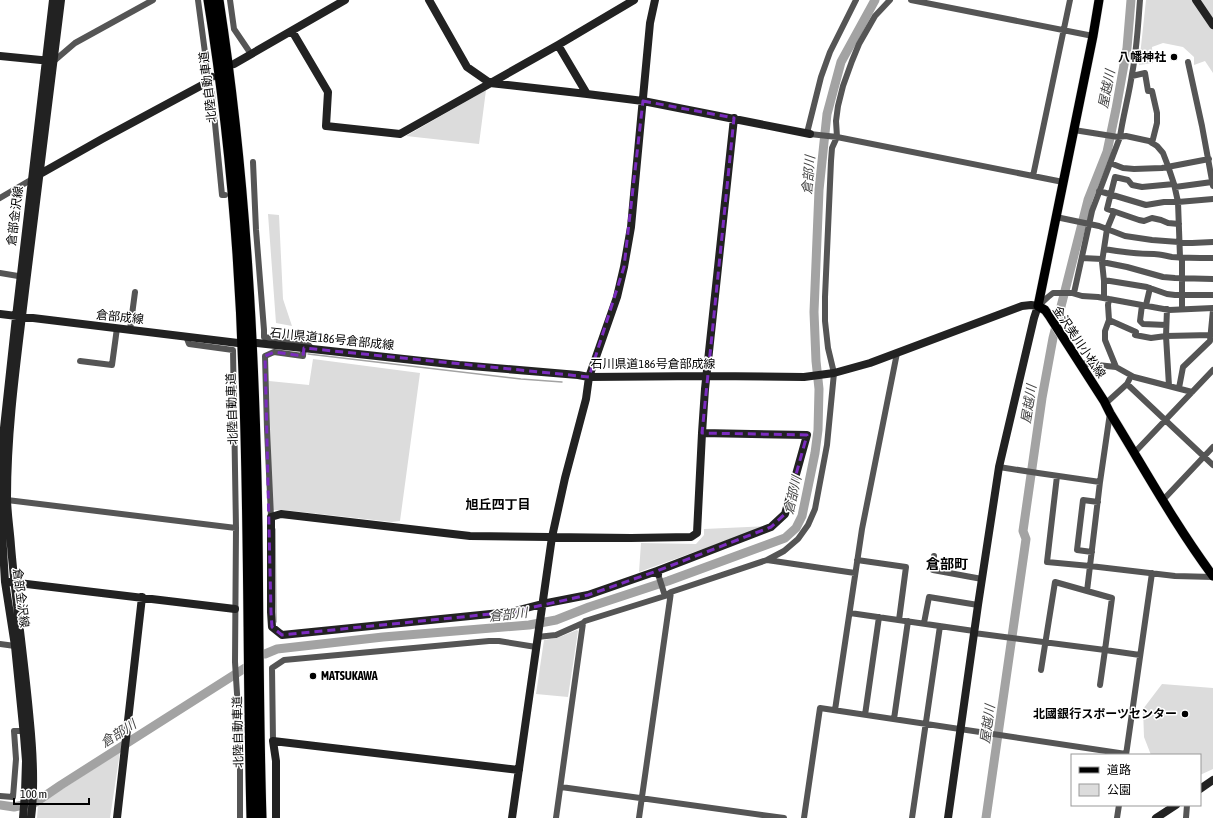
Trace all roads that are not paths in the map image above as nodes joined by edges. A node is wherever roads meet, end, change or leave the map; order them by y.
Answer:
1 (53, 0) edge
2 (61, 0) edge
3 (153, 0) edge
4 (198, 0) edge
5 (210, 0) edge
6 (218, 0) edge
7 (230, 0) edge
8 (345, 0) edge
9 (428, 0) edge
10 (634, 0) edge
11 (654, 0) edge
12 (856, 0) edge
13 (890, 0) edge
14 (911, 0) edge
15 (1070, 0) edge
16 (1099, 0) edge
17 (1140, 0) edge
18 (1196, 0) edge
19 (1213, 25) edge
20 (292, 30) junction
21 (1063, 30) junction
22 (1093, 36) junction
23 (558, 44) junction
24 (251, 54) junction
25 (0, 56) edge
26 (50, 60) junction
27 (1188, 62) dead end
28 (234, 64) dead end
29 (1132, 76) junction
30 (212, 77) dead end
31 (206, 83) junction
32 (490, 83) junction
33 (587, 94) junction
34 (643, 101) junction
35 (734, 118) junction
36 (1074, 130) junction
37 (808, 133) junction
38 (835, 137) junction
39 (1119, 137) junction
40 (1152, 143) junction
41 (1209, 159) junction
42 (253, 162) dead end
43 (1110, 163) junction
44 (1168, 167) junction
45 (40, 174) junction
46 (1033, 176) junction
47 (32, 180) junction
48 (1063, 182) junction
49 (1213, 183) edge
50 (1175, 186) junction
51 (1099, 191) junction
52 (1111, 194) junction
53 (225, 195) dead end
54 (0, 198) edge
55 (1213, 199) edge
56 (1178, 202) junction
57 (1114, 212) junction
58 (1056, 217) junction
59 (1088, 224) junction
60 (1179, 224) junction
61 (1107, 229) junction
62 (1156, 240) junction
63 (1180, 242) junction
64 (1213, 242) edge
65 (1104, 249) junction
66 (1127, 253) junction
67 (1154, 254) junction
68 (1180, 257) junction
69 (1082, 258) junction
70 (1213, 258) edge
71 (1102, 261) junction
72 (1125, 266) junction
73 (0, 273) edge
74 (24, 277) junction
75 (1182, 279) junction
76 (1213, 279) edge
77 (1104, 280) junction
78 (1150, 288) junction
79 (135, 292) dead end
80 (1073, 293) junction
81 (1182, 295) junction
82 (1213, 295) edge
83 (1106, 299) junction
84 (1144, 305) junction
85 (1038, 306) junction
86 (1167, 309) junction
87 (1182, 309) junction
88 (1213, 309) edge
89 (0, 314) edge
90 (19, 317) junction
91 (1109, 320) junction
92 (1213, 324) edge
93 (1166, 325) junction
94 (117, 328) junction
95 (130, 330) junction
96 (1211, 335) junction
97 (186, 336) junction
98 (1166, 336) junction
99 (238, 342) dead end
100 (257, 343) dead end
101 (308, 348) junction
102 (896, 352) junction
103 (80, 361) dead end
104 (1079, 363) junction
105 (1116, 367) junction
106 (1213, 370) edge
107 (833, 374) junction
108 (707, 376) junction
109 (1131, 376) junction
110 (589, 377) junction
111 (1127, 384) junction
112 (1169, 386) junction
113 (1179, 388) junction
114 (1192, 392) junction
115 (1105, 404) junction
116 (1110, 413) junction
117 (1165, 420) junction
118 (702, 432) junction
119 (1213, 447) edge
120 (1134, 452) junction
121 (1204, 457) junction
122 (268, 458) junction
123 (260, 459) dead end
124 (242, 460) dead end
125 (235, 461) junction
126 (1213, 465) edge
127 (999, 467) junction
128 (1057, 476) junction
129 (1100, 482) junction
130 (2, 499) edge
131 (1163, 500) junction
132 (1098, 502) junction
133 (271, 517) junction
134 (236, 528) junction
135 (552, 537) junction
136 (1092, 552) junction
137 (934, 556) dead end
138 (767, 560) junction
139 (857, 560) junction
140 (1090, 566) junction
141 (657, 573) junction
142 (855, 573) junction
143 (1152, 573) junction
144 (1213, 577) edge
145 (982, 579) junction
146 (5, 582) junction
147 (14, 582) junction
148 (1087, 591) junction
149 (666, 594) junction
150 (142, 597) junction
151 (542, 604) junction
152 (978, 605) junction
153 (239, 609) junction
154 (850, 613) junction
155 (879, 617) junction
156 (899, 620) junction
157 (908, 621) junction
158 (583, 623) junction
159 (924, 623) junction
160 (940, 626) junction
161 (974, 632) junction
162 (538, 634) junction
163 (1045, 642) junction
164 (0, 644) edge
165 (15, 646) junction
166 (536, 647) junction
167 (1105, 650) junction
168 (1140, 655) junction
169 (1041, 670) dead end
170 (1100, 685) dead end
171 (835, 710) junction
172 (865, 715) junction
173 (894, 719) junction
174 (925, 724) junction
175 (961, 729) junction
176 (24, 731) junction
177 (273, 741) junction
178 (1126, 754) edge
179 (519, 770) junction
180 (1213, 780) edge
181 (561, 787) junction
182 (1201, 788) edge
183 (29, 792) junction
184 (241, 795) junction
185 (248, 795) dead end
186 (0, 796) edge
187 (642, 798) junction
188 (1119, 806) edge
189 (1174, 806) edge
190 (1186, 806) edge
191 (27, 816) edge
192 (117, 818) edge
193 (240, 818) edge
194 (252, 818) edge
195 (261, 818) edge
196 (276, 818) edge
197 (512, 818) edge
198 (556, 818) edge
199 (639, 818) edge
200 (784, 818) edge
201 (804, 818) edge
202 (912, 818) edge
203 (948, 818) edge
204 (1117, 818) edge
205 (1156, 818) edge
206 (1186, 818) edge

1 - 26 street, 倉部金沢線
2 - 26 street, 倉部金沢線
3 - 26 street
4 - 31 street
5 - 194 highway, 北陸自動車道
6 - 195 highway, 北陸自動車道
7 - 24 street
8 - 20 street
9 - 32 street
10 - 23 street
11 - 34 street
12 - 37 street
13 - 38 street
14 - 21 street
15 - 21 street
16 - 22 main road, 金沢美川小松線
17 - 29 street
18 - 19 street
20 - 24 street
20 - 32 street
21 - 22 street
21 - 46 street
22 - 36 main road, 金沢美川小松線
23 - 32 street
23 - 33 street
24 - 28 street
25 - 26 street
26 - 45 street, 倉部金沢線
26 - 47 street, 倉部金沢線
27 - 41 street
29 - 39 street
29 - 40 street
30 - 31 street
31 - 45 street
31 - 53 street
32 - 33 street
33 - 34 street
34 - 35 street
34 - 110 street
35 - 37 street
35 - 108 street
36 - 39 street
36 - 48 main road, 金沢美川小松線
37 - 38 street
38 - 46 street
38 - 107 street
39 - 40 street
39 - 43 street
40 - 44 street
41 - 44 street
41 - 49 street
42 - 101 street
43 - 44 street
43 - 51 street
44 - 50 street
45 - 47 street
45 - 74 street, 倉部金沢線
46 - 48 street
47 - 54 street
47 - 74 street, 倉部金沢線
48 - 58 main road, 金沢美川小松線
49 - 50 street
50 - 52 street
50 - 56 street
51 - 52 street
51 - 59 street
52 - 56 street
52 - 57 street
55 - 56 street
56 - 60 street
57 - 60 street
57 - 61 street
58 - 59 street
58 - 85 main road, 金沢美川小松線
59 - 61 street
59 - 69 street
60 - 63 street
61 - 62 street
61 - 65 street
62 - 63 street
62 - 67 street
63 - 64 street
63 - 68 street
65 - 66 street
65 - 71 street
66 - 67 street
66 - 72 street
67 - 68 street
68 - 70 street
68 - 75 street
69 - 71 street
69 - 80 street
71 - 72 street
71 - 77 street
72 - 75 street
73 - 74 street
74 - 90 street, 倉部金沢線
75 - 76 street
75 - 81 street
77 - 78 street
77 - 83 street
78 - 81 street
78 - 84 street
79 - 95 street
80 - 83 street
80 - 85 street
81 - 82 street
81 - 87 street
83 - 84 street
83 - 91 street
84 - 86 street
84 - 93 street
85 - 102 street, 石川県道186号倉部成線
85 - 104 main road, 金沢美川小松線
85 - 127 street
86 - 87 street
86 - 93 street
87 - 88 street
88 - 92 street
89 - 90 street, 倉部成線
90 - 94 street, 倉部成線
90 - 130 street, 倉部金沢線
91 - 98 street
91 - 105 street
92 - 96 street
93 - 98 street
94 - 95 street, 倉部成線
94 - 103 street
95 - 97 street, 倉部成線
96 - 98 street
96 - 113 street
97 - 99 street, 倉部成線
97 - 125 street
98 - 112 street
100 - 101 street, 石川県道186号倉部成線
101 - 110 street, 石川県道186号倉部成線
101 - 122 street
102 - 107 street, 石川県道186号倉部成線
102 - 139 street
104 - 105 street
104 - 115 main road, 金沢美川小松線
105 - 109 street
106 - 114 street
107 - 108 street, 石川県道186号倉部成線
107 - 138 street
108 - 110 street, 石川県道186号倉部成線
108 - 118 street
109 - 111 street
109 - 112 street
110 - 135 street
111 - 115 street
111 - 117 street
112 - 113 street
113 - 114 street
114 - 117 street
115 - 116 main road, 金沢美川小松線
116 - 120 main road, 金沢美川小松線
116 - 129 street
117 - 120 street
117 - 121 street
118 - 135 street
118 - 141 street
119 - 121 street
120 - 131 main road, 金沢美川小松線
121 - 126 street
121 - 131 street
122 - 123 street
122 - 133 street
124 - 125 street
125 - 134 street
127 - 128 street
127 - 145 street
128 - 129 street
128 - 140 street
129 - 132 street
130 - 134 street
130 - 146 street, 倉部金沢線
130 - 147 street, 倉部金沢線
131 - 144 main road, 金沢美川小松線
132 - 136 street
132 - 136 street
133 - 135 street
133 - 151 street
134 - 153 street
135 - 151 street
136 - 140 street
137 - 145 street
138 - 142 street
138 - 149 street
139 - 142 street
139 - 156 street
140 - 143 street
140 - 148 street
141 - 149 street
141 - 151 street
142 - 154 street
143 - 144 street
143 - 168 street
145 - 152 street
146 - 147 street
146 - 165 street, 倉部金沢線
147 - 150 street
147 - 183 street, 倉部金沢線
148 - 163 street
148 - 167 street
149 - 158 street
149 - 187 street
150 - 153 street
150 - 192 street
151 - 162 street
152 - 159 street
152 - 161 street
153 - 184 street
154 - 155 street
154 - 171 street
155 - 156 street
155 - 172 street
156 - 157 street
157 - 159 street
157 - 173 street
158 - 162 street
158 - 181 street
159 - 160 street
160 - 161 street
160 - 174 street
161 - 163 street
161 - 175 street
162 - 166 street
163 - 167 street
163 - 169 street
164 - 165 street
165 - 176 street, 倉部金沢線
166 - 177 street
166 - 179 street
167 - 168 street
167 - 170 street
168 - 178 street
171 - 172 street
171 - 201 street
172 - 173 street
173 - 174 street
174 - 175 street
174 - 202 street
175 - 178 street
175 - 203 street
176 - 183 street, 倉部金沢線
176 - 186 street
177 - 179 street
177 - 196 street
179 - 197 street
180 - 182 street
181 - 187 street
181 - 198 street
183 - 191 street, 倉部金沢線
184 - 185 street
184 - 193 street
187 - 199 street
187 - 200 street
188 - 204 street
189 - 205 street
190 - 206 street

